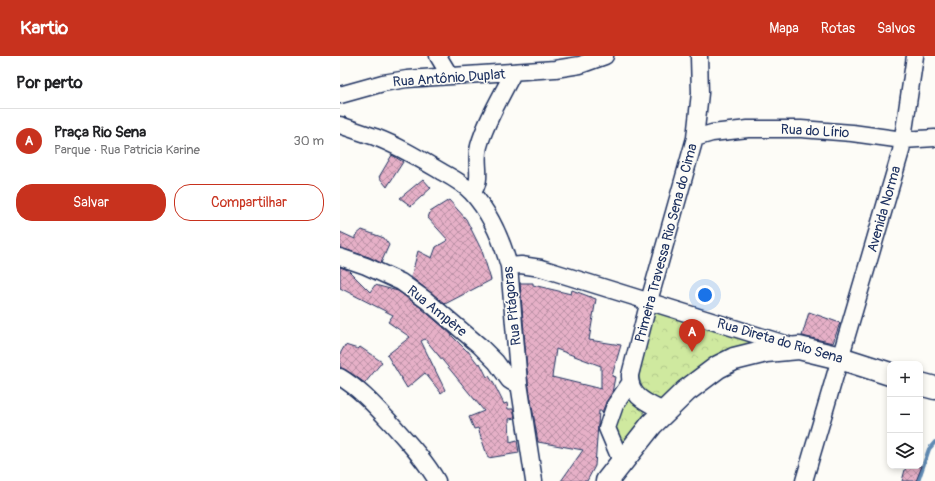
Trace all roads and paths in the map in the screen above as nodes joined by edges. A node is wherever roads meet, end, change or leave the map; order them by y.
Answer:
1 (438, 56) edge
2 (605, 56) edge
3 (699, 56) edge
4 (916, 56) edge
5 (513, 73) junction
6 (450, 76) junction
7 (340, 95) edge
8 (340, 125) edge
9 (695, 138) junction
10 (935, 138) edge
11 (903, 140) junction
12 (472, 193) junction
13 (340, 257) edge
14 (509, 266) junction
15 (649, 301) junction
16 (799, 348) junction
17 (840, 358) junction
18 (887, 373) edge
19 (340, 377) edge
20 (519, 383) junction
21 (630, 383) junction
22 (923, 385) edge
23 (935, 388) edge
24 (665, 412) junction
25 (621, 461) junction
26 (437, 481) edge
27 (534, 481) edge
28 (607, 481) edge
29 (804, 481) edge

1 - 6 street
2 - 5 street, Rua Antônio Duplat
3 - 9 street, Primeira Travessa Rio Sena do Cima
4 - 11 street, Avenida Norma
5 - 6 street, Rua Antônio Duplat
5 - 12 street
6 - 7 street, Rua Antônio Duplat
8 - 12 street, Rua Pitágoras
9 - 11 street, Rua do Lírio
9 - 15 street, Primeira Travessa Rio Sena do Cima
10 - 11 street, Rua do Lírio
11 - 17 street, Avenida Norma
12 - 14 street, Rua Pitágoras
13 - 20 street, Rua Ampère
14 - 15 street, Rua Direta do Rio Sena
14 - 20 street, Rua Pitágoras
15 - 16 street, Rua Direta do Rio Sena
15 - 21 street, Primeira Travessa Rio Sena do Cima
16 - 17 main road, Rua Direta do Rio Sena
16 - 24 main road
17 - 18 main road, Rua Direta do Rio Sena
17 - 29 street, Avenida Norma
19 - 26 street
20 - 27 street, Rua Pitágoras
21 - 24 street
21 - 25 street
22 - 23 main road
24 - 25 main road
25 - 28 main road

